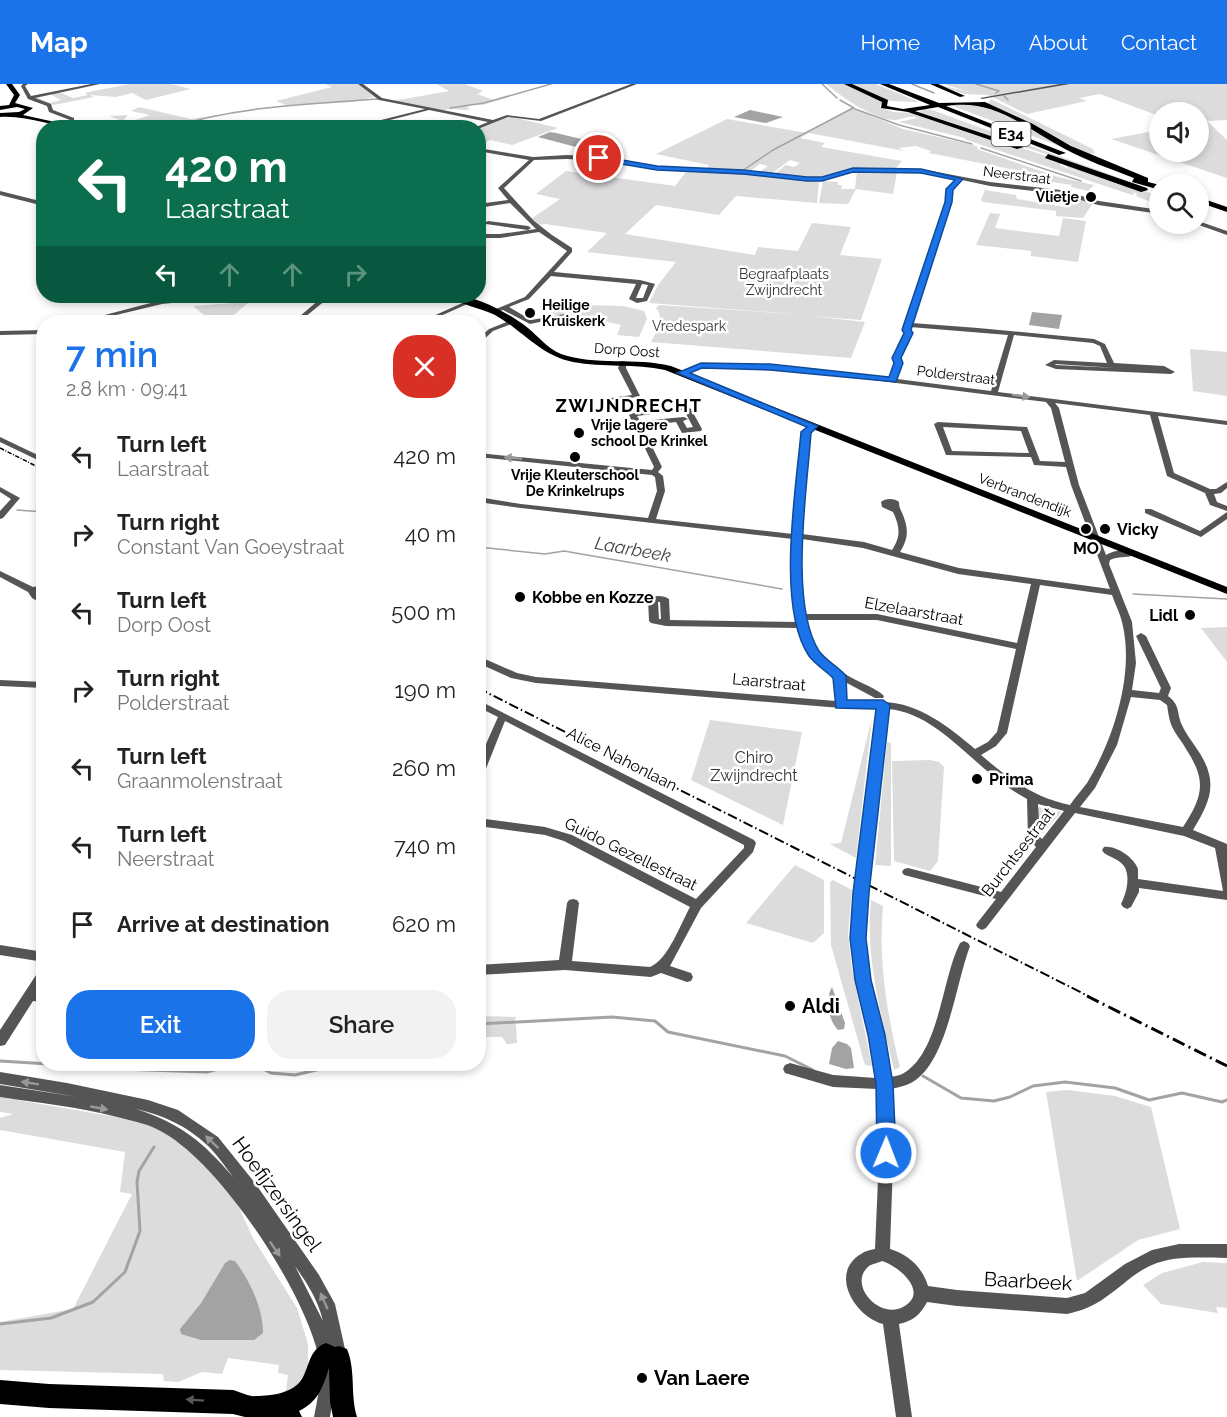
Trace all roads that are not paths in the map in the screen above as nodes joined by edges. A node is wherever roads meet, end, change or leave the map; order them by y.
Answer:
1 (11, 84) edge
2 (98, 84) edge
3 (360, 84) edge
4 (635, 84) edge
5 (847, 84) edge
6 (883, 84) edge
7 (889, 84) edge
8 (901, 84) edge
9 (933, 84) edge
10 (1068, 84) edge
11 (25, 85) edge
12 (962, 96) junction
13 (30, 98) junction
14 (949, 101) junction
15 (983, 101) junction
16 (44, 103) junction
17 (884, 104) junction
18 (20, 105) junction
19 (11, 106) junction
20 (922, 107) junction
21 (29, 108) junction
22 (0, 109) edge
23 (428, 109) junction
24 (905, 111) junction
25 (15, 115) junction
26 (40, 120) edge
27 (69, 120) edge
28 (72, 120) edge
29 (383, 120) edge
30 (486, 120) edge
31 (486, 120) edge
32 (491, 121) junction
33 (486, 124) edge
34 (486, 153) edge
35 (533, 159) junction
36 (960, 179) junction
37 (1142, 181) junction
38 (1149, 183) edge
39 (1149, 191) edge
40 (1149, 191) edge
41 (0, 193) edge
42 (512, 201) junction
43 (36, 202) edge
44 (486, 204) edge
45 (1209, 205) edge
46 (1149, 210) edge
47 (1227, 211) edge
48 (1209, 213) edge
49 (1227, 219) edge
50 (488, 223) dead end
51 (1209, 227) edge
52 (540, 230) junction
53 (1227, 233) edge
54 (486, 236) edge
55 (550, 274) junction
56 (640, 282) dead end
57 (158, 303) edge
58 (319, 303) edge
59 (466, 303) edge
60 (476, 303) edge
61 (505, 308) junction
62 (494, 311) junction
63 (109, 315) edge
64 (304, 315) edge
65 (439, 315) edge
66 (565, 316) dead end
67 (512, 322) junction
68 (908, 325) junction
69 (36, 332) edge
70 (0, 333) edge
71 (486, 335) edge
72 (1011, 335) junction
73 (623, 362) junction
74 (1111, 365) junction
75 (681, 373) junction
76 (893, 380) junction
77 (994, 393) junction
78 (613, 400) dead end
79 (1048, 400) junction
80 (1153, 413) junction
81 (691, 418) junction
82 (678, 420) junction
83 (1227, 423) edge
84 (637, 424) junction
85 (813, 426) junction
86 (0, 439) edge
87 (1034, 455) junction
88 (486, 456) edge
89 (36, 457) edge
90 (1069, 465) junction
91 (654, 473) junction
92 (1227, 484) edge
93 (0, 489) edge
94 (1209, 492) junction
95 (486, 500) edge
96 (895, 508) dead end
97 (1227, 509) edge
98 (1148, 511) dead end
99 (1227, 515) edge
100 (0, 516) edge
101 (651, 520) junction
102 (798, 537) junction
103 (1096, 540) junction
104 (894, 554) junction
105 (1131, 554) junction
106 (1105, 564) junction
107 (0, 574) edge
108 (1036, 582) junction
109 (36, 589) edge
110 (32, 590) junction
111 (1227, 591) edge
112 (1116, 592) junction
113 (36, 597) edge
114 (802, 621) junction
115 (666, 623) dead end
116 (1141, 636) dead end
117 (1021, 647) junction
118 (486, 663) edge
119 (840, 676) junction
120 (0, 683) edge
121 (36, 685) edge
122 (1127, 693) junction
123 (1163, 698) junction
124 (881, 700) junction
125 (841, 705) junction
126 (486, 707) edge
127 (504, 716) junction
128 (975, 754) junction
129 (486, 756) edge
130 (1032, 798) junction
131 (1073, 809) junction
132 (486, 823) edge
133 (1186, 832) junction
134 (1042, 846) junction
135 (1223, 848) edge
136 (1108, 850) dead end
137 (908, 872) dead end
138 (1134, 883) junction
139 (1227, 888) edge
140 (1227, 896) edge
141 (1005, 897) junction
142 (573, 903) dead end
143 (1127, 904) dead end
144 (697, 905) junction
145 (982, 925) dead end
146 (964, 946) dead end
147 (0, 950) edge
148 (36, 956) edge
149 (565, 965) junction
150 (661, 968) junction
151 (486, 970) edge
152 (687, 977) dead end
153 (36, 986) edge
154 (30, 995) junction
155 (36, 996) edge
156 (0, 1041) edge
157 (789, 1069) dead end
158 (0, 1078) edge
159 (880, 1084) junction
160 (0, 1091) edge
161 (1227, 1251) edge
162 (882, 1254) junction
163 (920, 1293) junction
164 (890, 1318) junction
165 (333, 1356) junction
166 (0, 1392) edge
167 (253, 1407) junction
168 (290, 1417) edge
169 (322, 1417) edge
170 (331, 1417) edge
171 (345, 1417) edge
172 (904, 1417) edge

1 - 18 main road
1 - 19 main road
2 - 13 street
3 - 23 street
4 - 32 street
5 - 17 highway
6 - 37 highway, E34
7 - 37 highway, E34
8 - 14 highway
9 - 12 main road
10 - 15 street
11 - 13 street
12 - 14 highway
12 - 15 highway
13 - 16 street
14 - 15 highway
14 - 20 highway
14 - 20 highway
15 - 37 highway
16 - 21 street
16 - 28 street
17 - 20 highway
17 - 24 highway
18 - 19 main road
18 - 21 main road
19 - 22 main road
20 - 24 highway
20 - 37 highway
20 - 39 highway
21 - 25 main road
21 - 27 main road
22 - 25 main road
23 - 29 street
23 - 31 street
24 - 40 highway
25 - 26 main road
30 - 32 street
32 - 33 street
34 - 35 street, Neerstraat
35 - 36 street, Neerstraat
35 - 42 street
36 - 46 street, Neerstraat
36 - 68 street
37 - 38 highway, E34
41 - 43 street
42 - 44 street
42 - 52 street
45 - 47 highway
48 - 49 highway
50 - 52 street
51 - 53 street
52 - 54 street
52 - 55 street
55 - 56 street
55 - 61 street
57 - 63 street
58 - 64 street
59 - 65 street
60 - 62 main road, Dorp Oost
61 - 62 street
61 - 66 street
62 - 67 main road, Dorp Oost
67 - 71 street
67 - 73 main road, Dorp Oost
68 - 72 street
68 - 76 street
69 - 70 street
72 - 74 street
72 - 77 street
73 - 75 main road, Dorp Oost
73 - 78 street
74 - 74 street
75 - 76 street, Polderstraat
75 - 85 main road, Dorp Oost
76 - 77 street, Polderstraat
77 -> 79 street, Polderstraat
79 - 80 street, Polderstraat
79 - 90 street
80 - 83 street, Polderstraat
80 - 94 street
81 - 82 street
81 - 82 street
81 - 84 street
82 - 84 street
84 - 91 street
85 - 102 street
85 - 103 main road, Verbrandendijk
86 - 89 street
87 - 87 street
87 - 90 street
91 -> 88 street
90 - 103 street
91 - 101 street
92 - 94 street
93 - 100 street
94 - 97 street
95 - 101 street
96 - 104 street
98 - 99 street
101 - 102 street
102 - 104 street
102 - 114 street
103 - 105 main road, Verbrandendijk
103 - 106 street
104 - 108 street
105 - 106 street
105 - 111 main road, Verbrandendijk
106 - 112 street
107 - 110 street
108 - 112 street
108 - 117 street
109 - 110 street
110 - 113 street
112 - 122 street
114 - 115 street, Elzelaarstraat
114 - 117 street, Elzelaarstraat
114 - 119 street
116 - 123 street
117 - 128 street
118 - 125 street, Laarstraat
119 - 124 street
119 - 125 street
120 - 121 street
122 - 123 street
122 - 131 street
123 - 133 street
124 - 125 street, Laarstraat
124 - 128 street, Laarstraat
124 - 159 street
126 - 127 street, Alice Nahonlaan
127 - 129 street
127 - 144 street, Alice Nahonlaan
128 - 130 street, Laarstraat
130 - 131 street, Laarstraat
130 - 134 street
131 - 133 street, Burchtsestraat
131 - 134 street, Burchtsestraat
132 - 144 street, Guido Gezellestraat
133 - 135 street, Burchtsestraat
134 - 141 street, Burchtsestraat
135 - 139 street
136 - 138 street
137 - 141 street
138 - 140 street
138 - 143 street
141 - 145 street, Burchtsestraat
142 - 149 street
144 - 150 street
146 - 159 street
147 - 148 street
149 - 150 street
149 - 151 street
150 - 152 street
153 - 154 street
154 - 155 street
154 - 156 street
157 - 159 street
165 -> 158 street, Hoefijzersingel
159 - 162 street
160 -> 165 street, Hoefijzersingel
161 - 163 street, Baarbeek
162 - 163 street
162 - 164 street
163 - 164 street
164 - 172 street
165 - 167 highway
165 - 169 street, Hoefijzersingel
165 - 170 street, Hoefijzersingel
165 - 171 highway
167 -> 166 highway
167 - 168 highway

